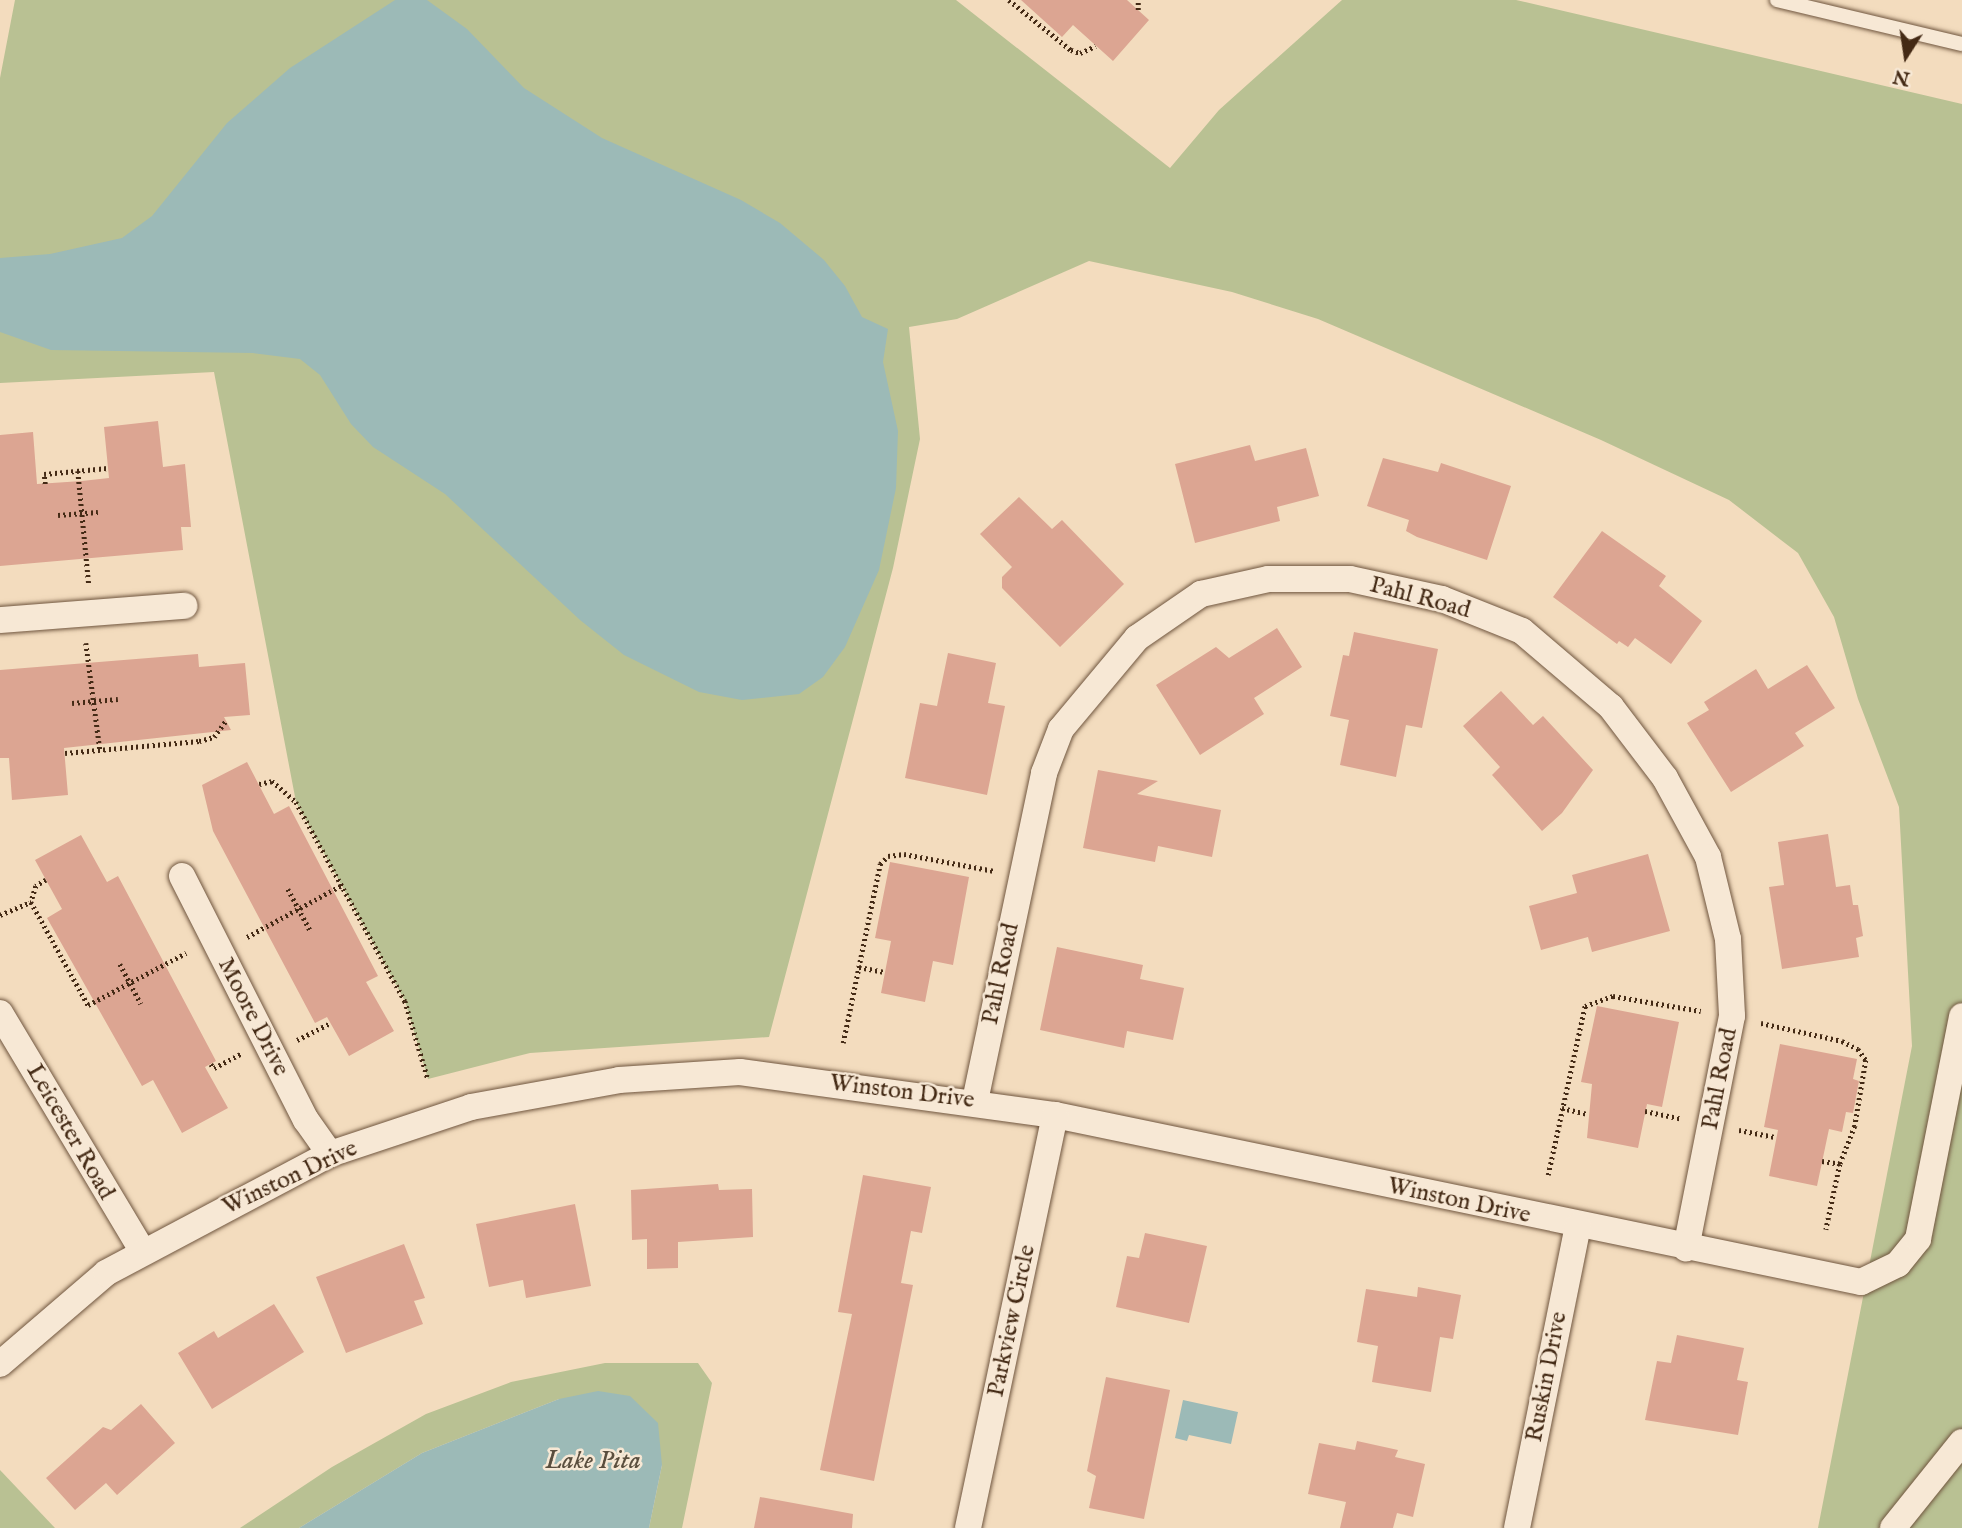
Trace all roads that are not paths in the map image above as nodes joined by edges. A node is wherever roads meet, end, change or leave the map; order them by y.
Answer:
1 (1777, 0) edge
2 (1962, 44) edge
3 (184, 606) dead end
4 (0, 620) edge
5 (182, 876) dead end
6 (0, 1013) edge
7 (1962, 1016) edge
8 (1955, 1084) edge
9 (975, 1101) junction
10 (1055, 1115) junction
11 (330, 1154) junction
12 (1578, 1226) junction
13 (1686, 1248) junction
14 (142, 1250) junction
15 (0, 1364) edge
16 (1962, 1442) edge
17 (968, 1528) edge
18 (1517, 1528) edge
19 (1893, 1528) edge

1 - 2 lane
3 - 4 street
5 - 11 street, Moore Drive
6 - 14 street, Leicester Road
7 - 8 street
8 - 13 street, Winston Drive
9 - 10 street, Winston Drive
9 - 11 street, Winston Drive
9 - 13 street, Pahl Road
10 - 12 street, Winston Drive
10 - 17 street, Parkview Circle
11 - 14 street, Winston Drive
12 - 13 street, Winston Drive
12 - 18 street, Ruskin Drive
14 - 15 street, Winston Drive
16 - 19 street

